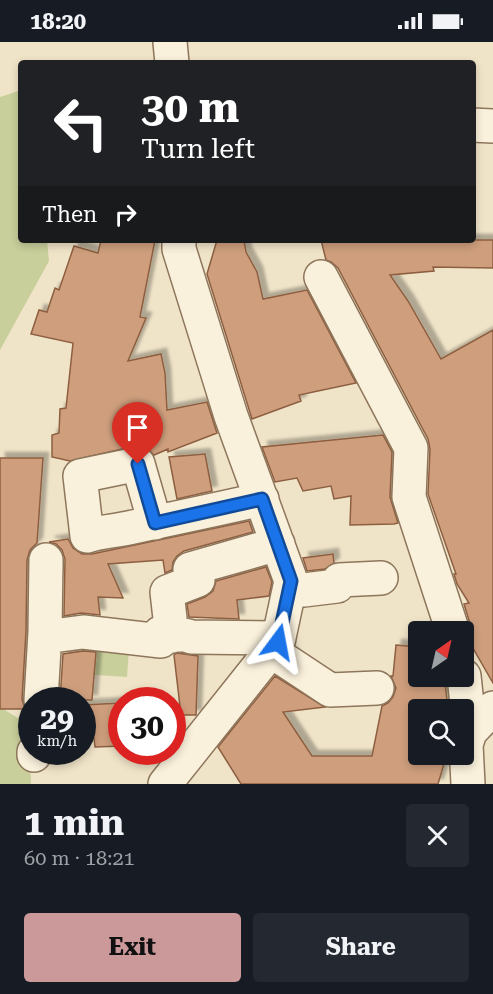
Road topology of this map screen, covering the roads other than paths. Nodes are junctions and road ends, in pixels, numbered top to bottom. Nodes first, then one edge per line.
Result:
1 (170, 42) edge
2 (172, 60) edge
3 (476, 126) edge
4 (493, 126) edge
5 (179, 243) edge
6 (321, 277) dead end
7 (262, 499) junction
8 (155, 523) dead end
9 (278, 544) junction
10 (46, 569) dead end
11 (381, 578) dead end
12 (290, 589) junction
13 (449, 621) edge
14 (172, 636) junction
15 (45, 637) junction
16 (275, 645) junction
17 (42, 687) edge
18 (377, 688) dead end
19 (493, 708) edge
20 (474, 728) edge
21 (467, 765) edge
22 (165, 784) edge
23 (468, 784) edge

1 - 2 street
3 - 4 street
5 - 7 street
6 - 13 street
7 - 8 street
7 - 9 street
9 - 12 street
9 - 14 street
10 - 15 street
11 - 12 street
12 - 16 street
14 - 15 street
14 - 16 street
15 - 17 street
16 - 18 street
16 - 22 street
19 - 20 street
21 - 23 street

